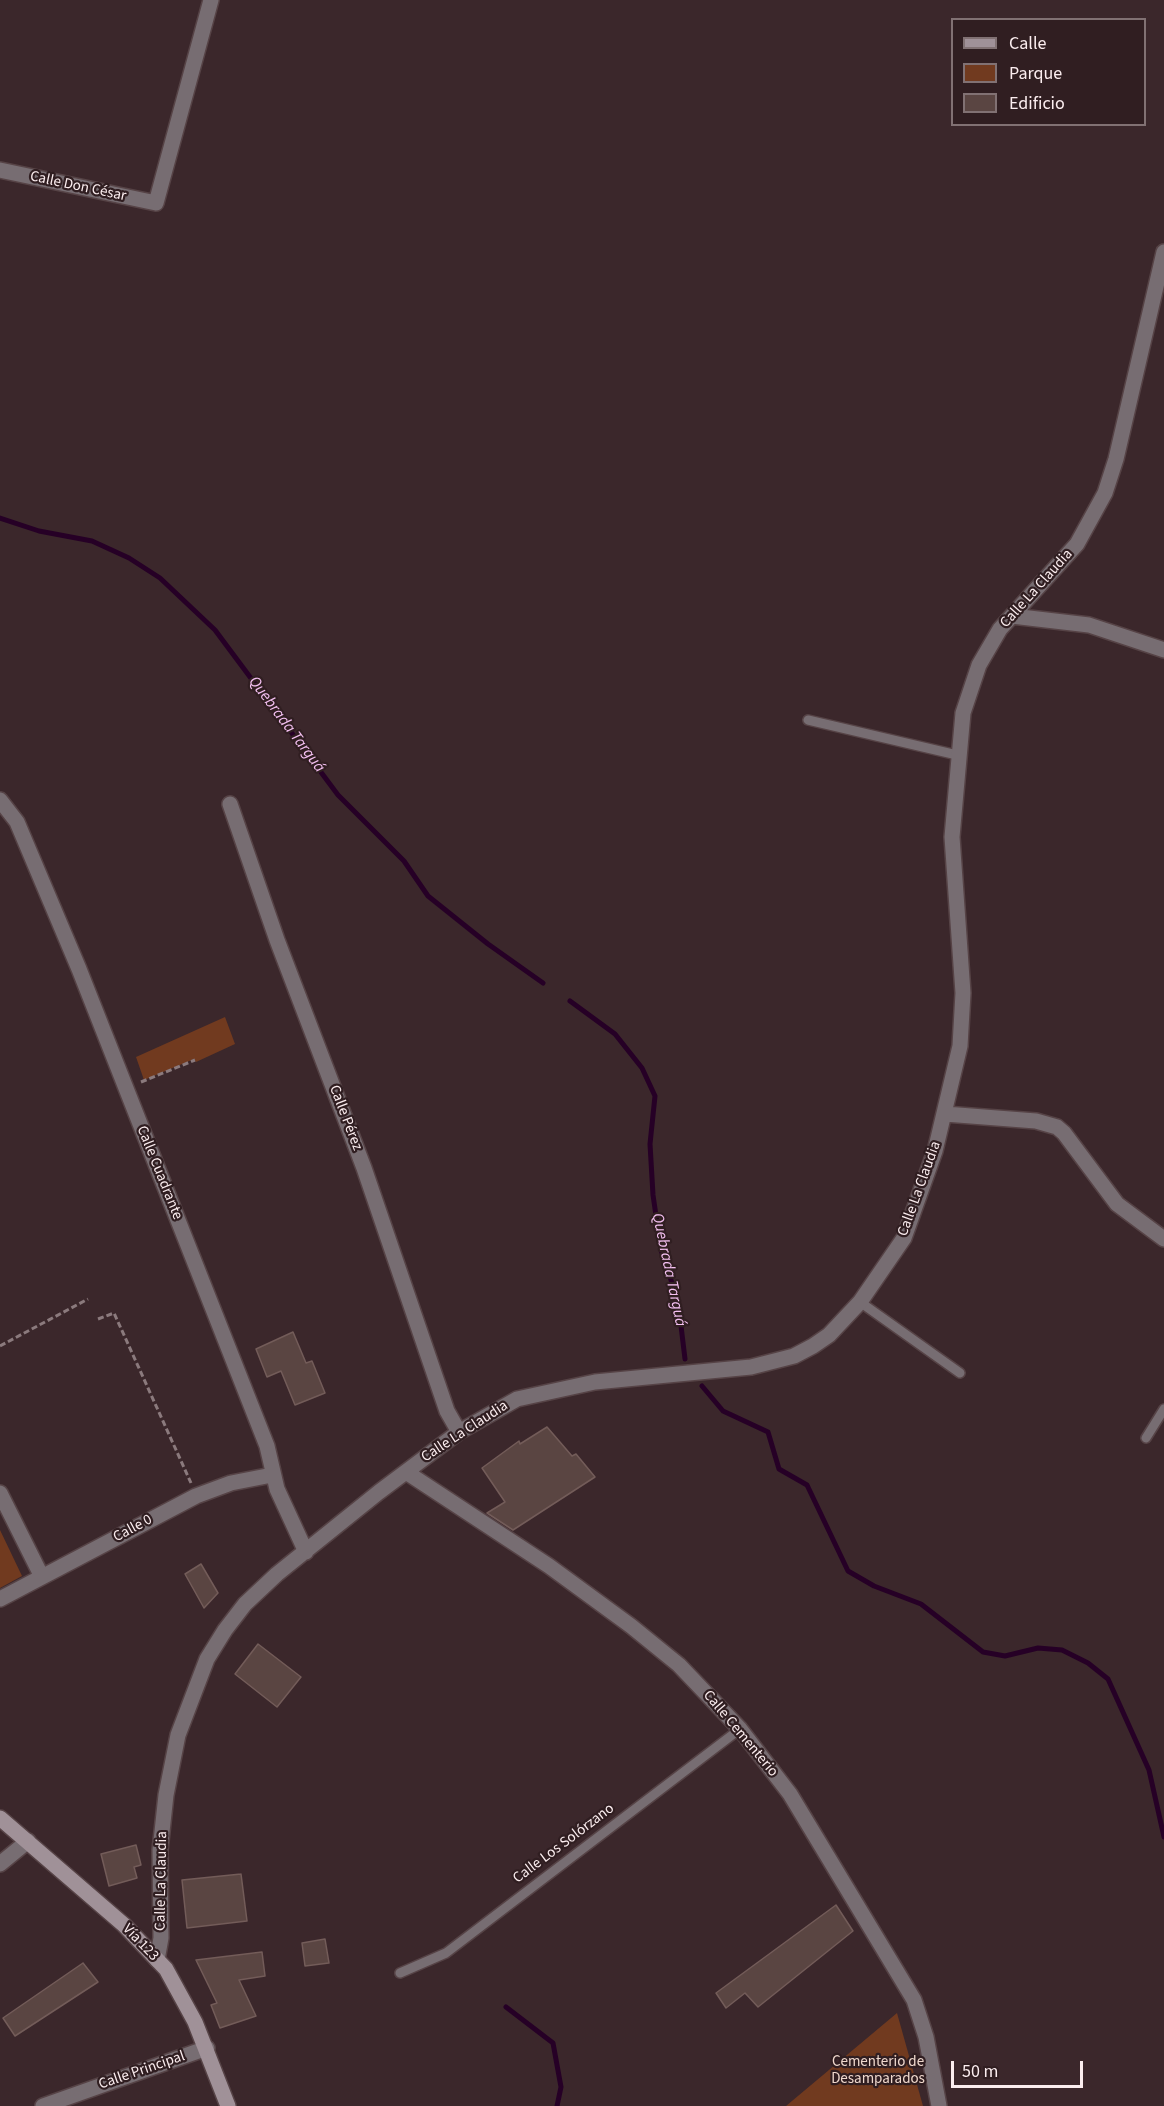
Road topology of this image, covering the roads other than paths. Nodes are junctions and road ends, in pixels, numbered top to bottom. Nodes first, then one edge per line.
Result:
1 (211, 0) edge
2 (0, 170) edge
3 (1164, 252) edge
4 (1012, 616) junction
5 (1164, 650) edge
6 (808, 720) dead end
7 (957, 755) junction
8 (0, 800) edge
9 (230, 804) dead end
10 (945, 1114) junction
11 (1164, 1239) edge
12 (860, 1302) junction
13 (960, 1373) dead end
14 (1164, 1409) edge
15 (459, 1432) junction
16 (1146, 1438) dead end
17 (406, 1472) junction
18 (272, 1475) junction
19 (0, 1493) edge
20 (306, 1552) junction
21 (42, 1577) junction
22 (0, 1599) edge
23 (740, 1729) junction
24 (0, 1818) edge
25 (28, 1841) junction
26 (0, 1864) edge
27 (158, 1960) junction
28 (400, 1973) dead end
29 (207, 2048) junction
30 (43, 2106) edge
31 (228, 2106) edge
32 (939, 2106) edge

1 - 2 street, Calle Don César
3 - 4 street, Calle La Claudia
4 - 5 street
4 - 7 street, Calle La Claudia
6 - 7 lane
7 - 10 street, Calle La Claudia
8 - 18 street, Calle Cuadrante
9 - 15 street, Calle Pérez
10 - 11 street
10 - 12 street, Calle La Claudia
12 - 13 lane
12 - 15 street, Calle La Claudia
14 - 16 lane
15 - 17 street, Calle La Claudia
17 - 20 street, Calle La Claudia
17 - 23 street, Calle Cementerio
18 - 20 street, Calle Cuadrante
18 - 21 street, Calle 0
19 - 21 street
20 - 27 street, Calle La Claudia
21 - 22 street, Calle 0
23 - 28 lane, Calle Los Solórzano
23 - 32 street, Calle Cementerio
24 - 25 main road, Vía 123
25 - 26 street
25 - 27 main road, Vía 123
27 - 29 main road, Vía 123
29 - 30 street, Calle Principal
29 - 31 main road, Vía 123

